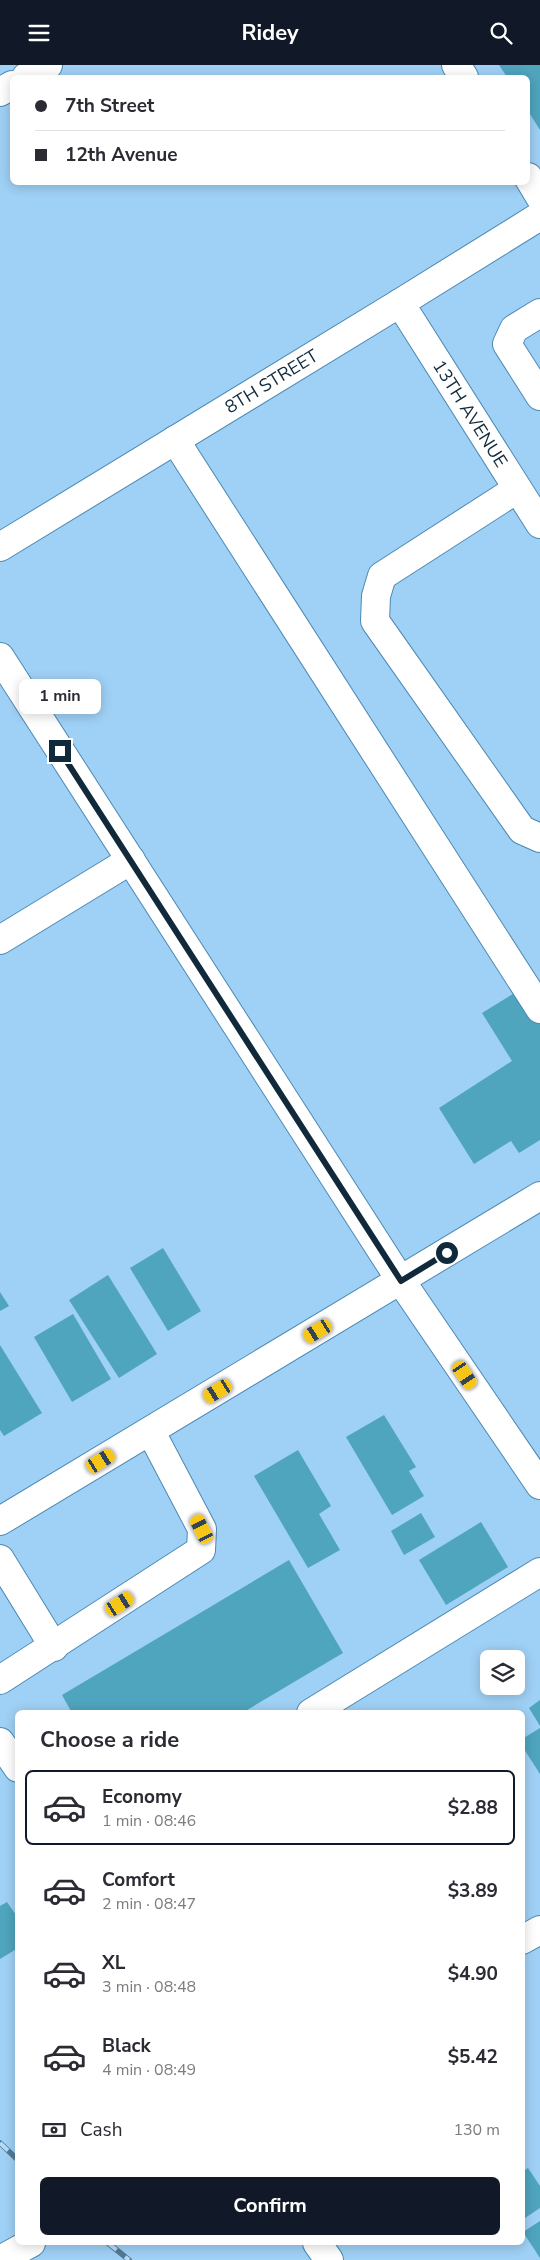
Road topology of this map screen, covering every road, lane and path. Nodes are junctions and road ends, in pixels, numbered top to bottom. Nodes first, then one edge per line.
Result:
1 (48, 65) edge
2 (30, 75) edge
3 (530, 180) edge
4 (540, 197) edge
5 (540, 215) edge
6 (400, 303) junction
7 (540, 313) edge
8 (540, 396) edge
9 (175, 440) junction
10 (517, 489) junction
11 (540, 525) edge
12 (0, 547) edge
13 (0, 657) edge
14 (540, 838) edge
15 (130, 860) junction
16 (0, 940) edge
17 (540, 1009) edge
18 (540, 1197) edge
19 (401, 1281) junction
20 (151, 1432) junction
21 (540, 1485) edge
22 (0, 1521) edge
23 (0, 1559) edge
24 (540, 1572) edge
25 (54, 1647) junction
26 (0, 1680) edge
27 (316, 1710) edge
28 (0, 1742) edge
29 (15, 1764) edge
30 (540, 1930) edge
31 (525, 1938) edge
32 (27, 2245) edge
33 (318, 2245) edge
34 (0, 2260) edge
35 (329, 2260) edge

1 - 2 street
3 - 4 street
5 - 6 street, 8TH STREET
6 - 9 street, 8TH STREET
6 - 10 street, 13TH AVENUE
7 - 8 street
9 - 12 street, 8TH STREET
9 - 17 street
10 - 11 street, 13TH AVENUE
10 - 14 street
13 - 15 street
15 - 16 street
15 - 19 street
18 - 19 street
19 - 20 street
19 - 21 street
20 - 22 street
20 - 25 street
23 - 25 street
24 - 27 street
25 - 26 street
28 - 29 street
30 - 31 street
32 - 34 street
33 - 35 street

